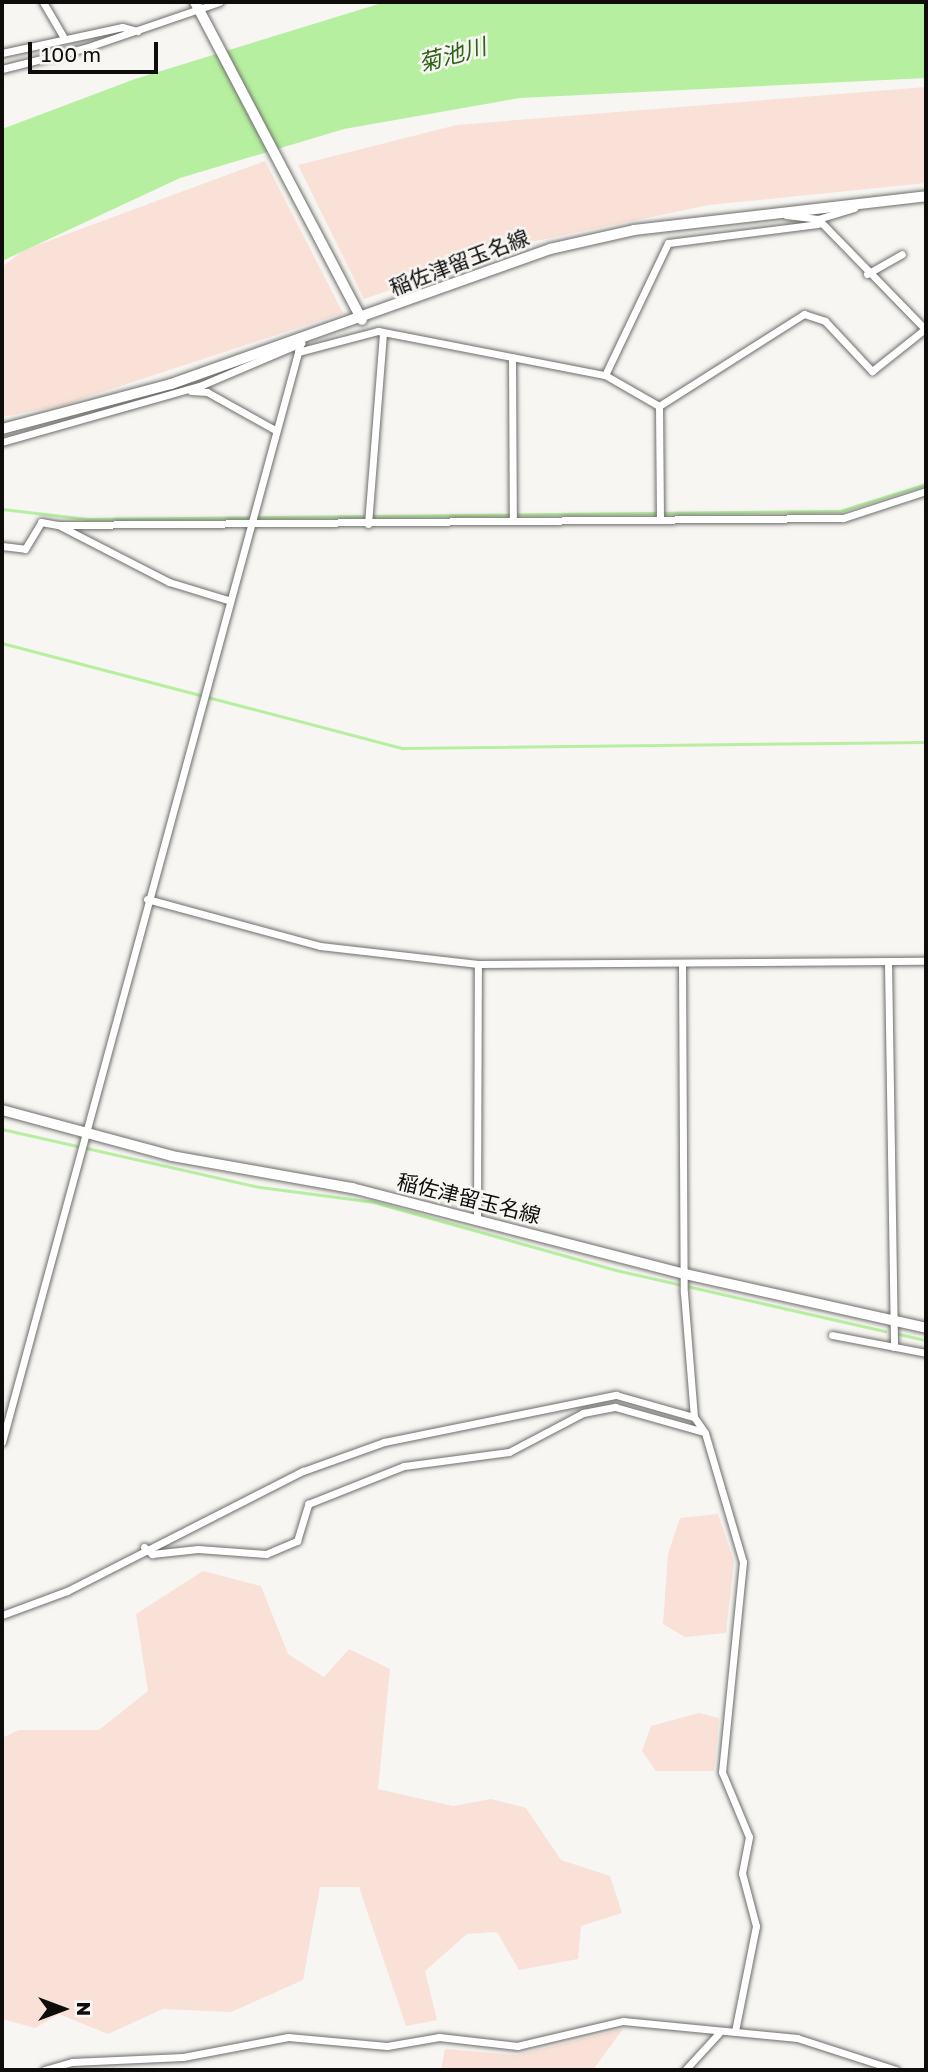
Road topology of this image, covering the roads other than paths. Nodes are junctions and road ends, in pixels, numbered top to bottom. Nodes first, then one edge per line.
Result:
1 (43, 2) edge
2 (219, 2) edge
3 (198, 10) edge
4 (138, 31) junction
5 (64, 38) junction
6 (2, 53) edge
7 (2, 69) edge
8 (926, 195) edge
9 (878, 200) junction
10 (762, 213) junction
11 (818, 222) junction
12 (902, 254) dead end
13 (867, 274) junction
14 (362, 320) junction
15 (926, 329) edge
16 (383, 335) junction
17 (301, 340) junction
18 (298, 352) junction
19 (512, 357) junction
20 (605, 374) junction
21 (185, 391) junction
22 (659, 406) junction
23 (2, 429) edge
24 (275, 430) junction
25 (2, 442) edge
26 (926, 491) edge
27 (660, 519) junction
28 (513, 520) junction
29 (368, 522) junction
30 (249, 524) junction
31 (58, 525) junction
32 (2, 546) edge
33 (228, 600) junction
34 (148, 900) junction
35 (926, 961) edge
36 (888, 962) junction
37 (682, 963) junction
38 (478, 964) junction
39 (2, 1110) edge
40 (82, 1132) junction
41 (477, 1220) junction
42 (684, 1278) junction
43 (891, 1321) junction
44 (926, 1328) edge
45 (832, 1335) dead end
46 (894, 1347) junction
47 (926, 1353) edge
48 (694, 1417) junction
49 (704, 1432) junction
50 (2, 1442) edge
51 (144, 1547) junction
52 (2, 1615) edge
53 (735, 2031) junction
54 (719, 2033) junction
55 (103, 2067) edge
56 (44, 2070) edge
57 (685, 2070) edge
58 (897, 2070) edge

1 - 5 street
2 - 3 street
3 - 4 street
3 - 14 main road
4 - 5 street
4 - 7 street
5 - 6 street
8 - 9 main road, 稲佐津留玉名線
9 - 10 main road, 稲佐津留玉名線
9 - 11 street
10 - 11 street
10 - 14 main road, 稲佐津留玉名線
11 - 13 street
11 - 20 street
12 - 13 street
13 - 15 street
14 - 17 main road, 稲佐津留玉名線
15 - 22 street
16 - 18 street
16 - 19 street
16 - 29 street
17 - 18 street
17 - 21 street
17 - 23 main road, 稲佐津留玉名線
18 - 24 street
19 - 20 street
19 - 28 street
20 - 22 street
21 - 24 street
21 - 25 street
22 - 27 street
24 - 30 street
26 - 27 street
27 - 28 street
28 - 29 street
29 - 30 street
30 - 31 street
30 - 33 street
31 - 32 street
31 - 33 street
33 - 34 street
34 - 38 street
34 - 40 street
35 - 36 street
36 - 37 street
36 - 43 street
37 - 38 street
37 - 42 street
38 - 41 street
39 - 40 main road, 稲佐津留玉名線
40 - 41 main road, 稲佐津留玉名線
40 - 50 street
41 - 42 main road, 稲佐津留玉名線
42 - 43 main road, 稲佐津留玉名線
42 - 48 street
43 - 44 main road, 稲佐津留玉名線
43 - 46 street
45 - 46 street
46 - 47 street
48 - 49 street
48 - 51 street
49 - 51 street
49 - 53 street
51 - 52 street
53 - 54 street
53 - 58 street
54 - 55 street
54 - 57 street
55 - 56 street

